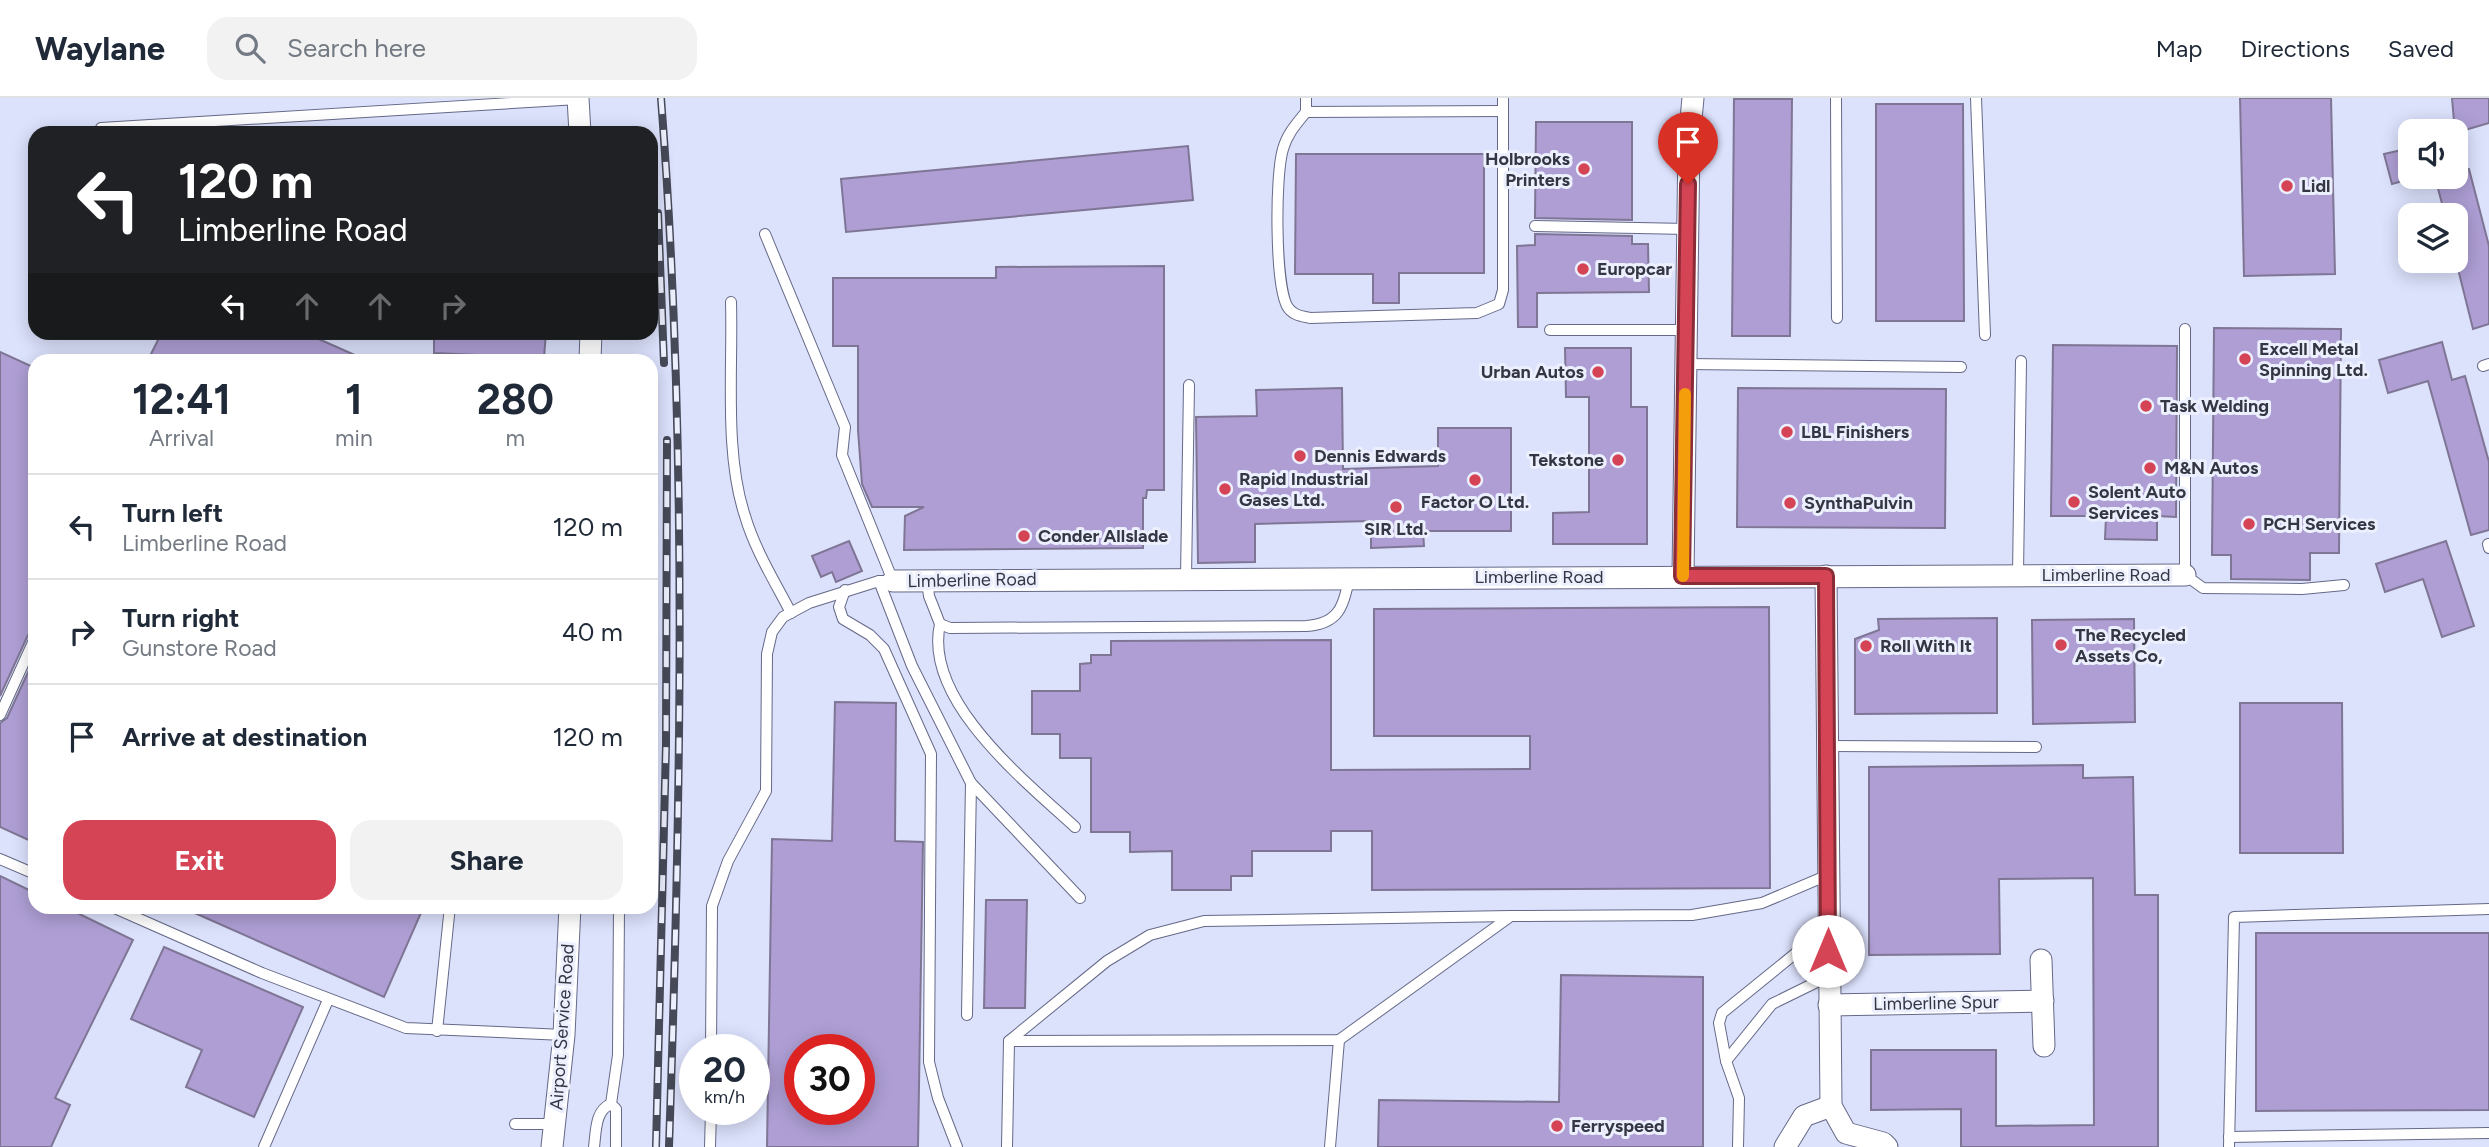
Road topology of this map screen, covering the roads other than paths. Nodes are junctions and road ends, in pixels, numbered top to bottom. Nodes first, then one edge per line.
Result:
1 (1306, 98) edge
2 (1503, 98) edge
3 (1693, 98) edge
4 (1836, 98) edge
5 (1976, 98) edge
6 (578, 99) edge
7 (1503, 111) junction
8 (1306, 112) junction
9 (134, 126) edge
10 (580, 126) edge
11 (1535, 226) dead end
12 (1688, 229) junction
13 (765, 234) dead end
14 (732, 302) dead end
15 (1838, 318) dead end
16 (2185, 329) dead end
17 (1550, 330) dead end
18 (1686, 330) junction
19 (1985, 335) dead end
20 (2021, 361) dead end
21 (1686, 364) junction
22 (1961, 367) dead end
23 (1189, 385) dead end
24 (2018, 575) junction
25 (2185, 575) junction
26 (1682, 576) junction
27 (1826, 576) junction
28 (1186, 578) junction
29 (1349, 578) junction
30 (927, 580) junction
31 (886, 581) junction
32 (2344, 585) dead end
33 (845, 590) junction
34 (791, 613) junction
35 (940, 624) junction
36 (28, 653) edge
37 (0, 715) edge
38 (1827, 746) junction
39 (2036, 747) dead end
40 (971, 783) junction
41 (1075, 827) dead end
42 (0, 859) edge
43 (28, 871) edge
44 (1828, 875) junction
45 (1080, 898) dead end
46 (2489, 909) edge
47 (129, 914) edge
48 (449, 914) edge
49 (570, 914) edge
50 (619, 914) edge
51 (1511, 916) junction
52 (1828, 927) junction
53 (2041, 960) dead end
54 (1829, 975) junction
55 (328, 1000) junction
56 (2043, 1001) junction
57 (1829, 1005) junction
58 (967, 1015) dead end
59 (437, 1031) junction
60 (711, 1034) edge
61 (564, 1035) junction
62 (1339, 1040) junction
63 (1009, 1041) junction
64 (2044, 1046) dead end
65 (1726, 1061) junction
66 (611, 1104) junction
67 (1831, 1105) junction
68 (516, 1124) dead end
69 (554, 1124) junction
70 (711, 1125) edge
71 (2489, 1133) edge
72 (2229, 1142) edge
73 (264, 1147) edge
74 (552, 1147) edge
75 (594, 1147) edge
76 (616, 1147) edge
77 (710, 1147) edge
78 (957, 1147) edge
79 (1007, 1147) edge
80 (1330, 1147) edge
81 (1738, 1147) edge
82 (1785, 1147) edge
83 (1887, 1147) edge

1 - 8 lane
2 - 7 lane
3 - 12 street
4 - 15 lane
5 - 19 lane
6 - 9 lane
6 - 10 street
7 - 8 lane
7 - 8 lane
11 - 12 lane
12 - 18 street
13 - 31 lane
14 - 34 lane
16 - 25 lane
17 - 18 lane
18 - 21 street
20 - 24 lane
21 - 22 lane
21 - 26 street
23 - 28 lane
24 - 25 street, Limberline Road
24 - 27 street, Limberline Road
25 - 32 lane
26 - 27 street, Limberline Road
26 - 29 street, Limberline Road
27 - 38 street
28 - 29 street, Limberline Road
28 - 30 street, Limberline Road
29 - 35 lane
30 - 31 street, Limberline Road
30 - 35 lane
31 - 33 lane
31 - 40 lane
33 - 34 lane
33 - 78 lane
34 - 60 lane
35 - 41 lane
36 - 37 lane
38 - 39 lane
38 - 44 street
40 - 45 lane
40 - 58 lane
42 - 43 lane
44 - 51 lane
44 - 52 street
46 - 72 lane
47 - 55 lane
48 - 59 lane
49 - 61 street, Airport Service Road
50 - 66 lane
51 - 62 lane
51 - 63 lane
52 - 54 street
52 - 65 lane
53 - 56 street
54 - 57 street
54 - 65 lane
55 - 59 lane
55 - 73 lane
56 - 57 street, Limberline Spur
56 - 64 street
57 - 67 street
59 - 61 lane
61 - 69 street, Airport Service Road
62 - 63 lane
62 - 80 lane
63 - 79 lane
65 - 81 lane
66 - 75 lane
66 - 76 lane
67 - 82 street
67 - 83 street
68 - 69 lane
69 - 74 street, Airport Service Road
70 - 77 lane
71 - 72 lane

